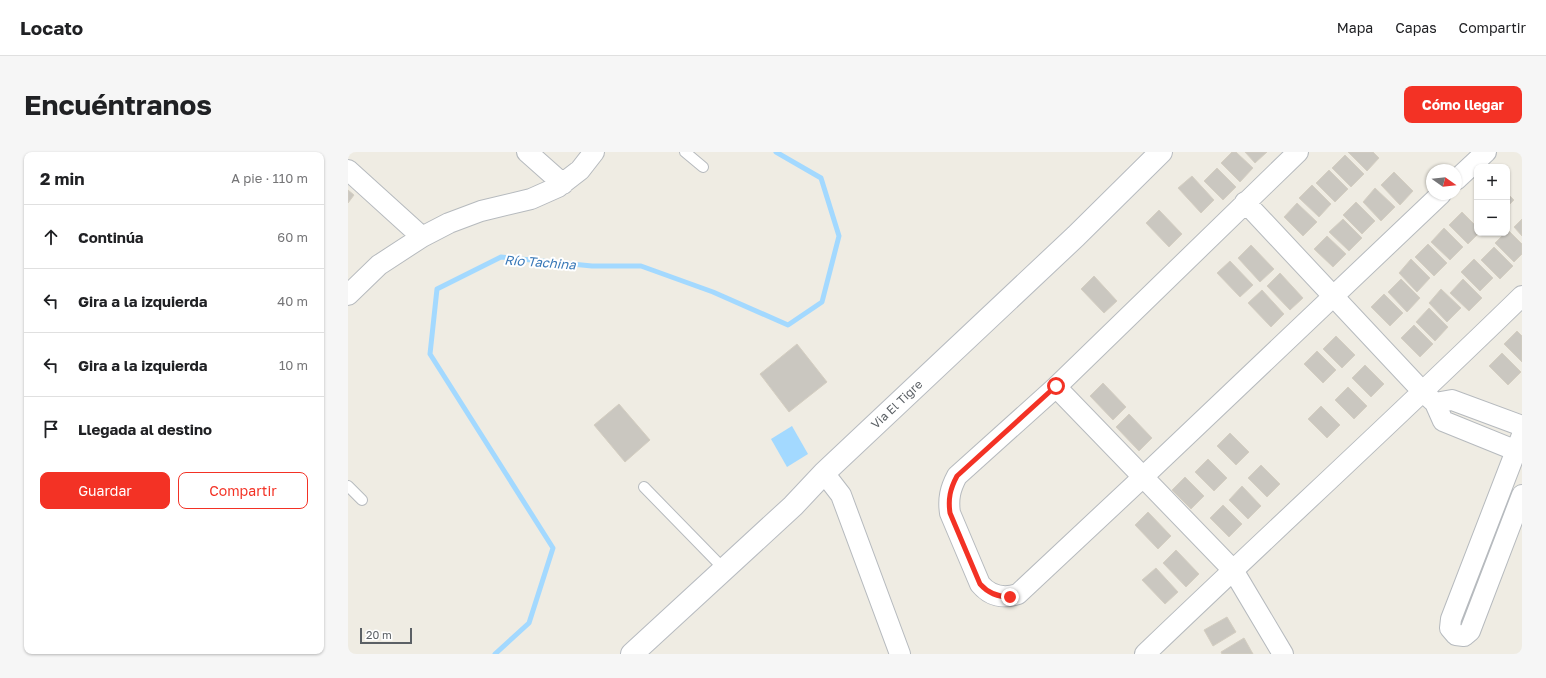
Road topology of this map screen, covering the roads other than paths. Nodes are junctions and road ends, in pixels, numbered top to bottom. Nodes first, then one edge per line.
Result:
1 (527, 152) edge
2 (594, 152) edge
3 (686, 152) edge
4 (1161, 152) edge
5 (1298, 152) edge
6 (1486, 152) edge
7 (703, 167) dead end
8 (348, 170) edge
9 (1462, 174) edge
10 (564, 184) junction
11 (1435, 200) edge
12 (1245, 202) junction
13 (422, 237) junction
14 (348, 295) edge
15 (1522, 296) edge
16 (1333, 297) junction
17 (1056, 386) junction
18 (1429, 398) junction
19 (1522, 426) edge
20 (1520, 446) edge
21 (824, 473) junction
22 (1143, 477) junction
23 (348, 486) edge
24 (644, 487) dead end
25 (1522, 495) edge
26 (362, 500) dead end
27 (724, 569) junction
28 (1233, 570) junction
29 (632, 654) edge
30 (900, 654) edge
31 (1145, 654) edge
32 (1283, 654) edge

1 - 10 street
2 - 10 street
3 - 7 lane
4 - 21 street, Via El Tigre
5 - 12 street
6 - 9 street
8 - 13 street
10 - 13 street
11 - 16 street
12 - 16 street
12 - 17 street
13 - 14 street
15 - 18 street
16 - 18 street
16 - 22 street
17 - 22 street
17 - 22 street
18 - 19 street
18 - 20 street
18 - 28 street
20 - 25 street
21 - 27 street, Via El Tigre
21 - 30 street
22 - 28 street
23 - 26 lane
24 - 27 lane
27 - 29 street, Via El Tigre
28 - 31 street
28 - 32 street

